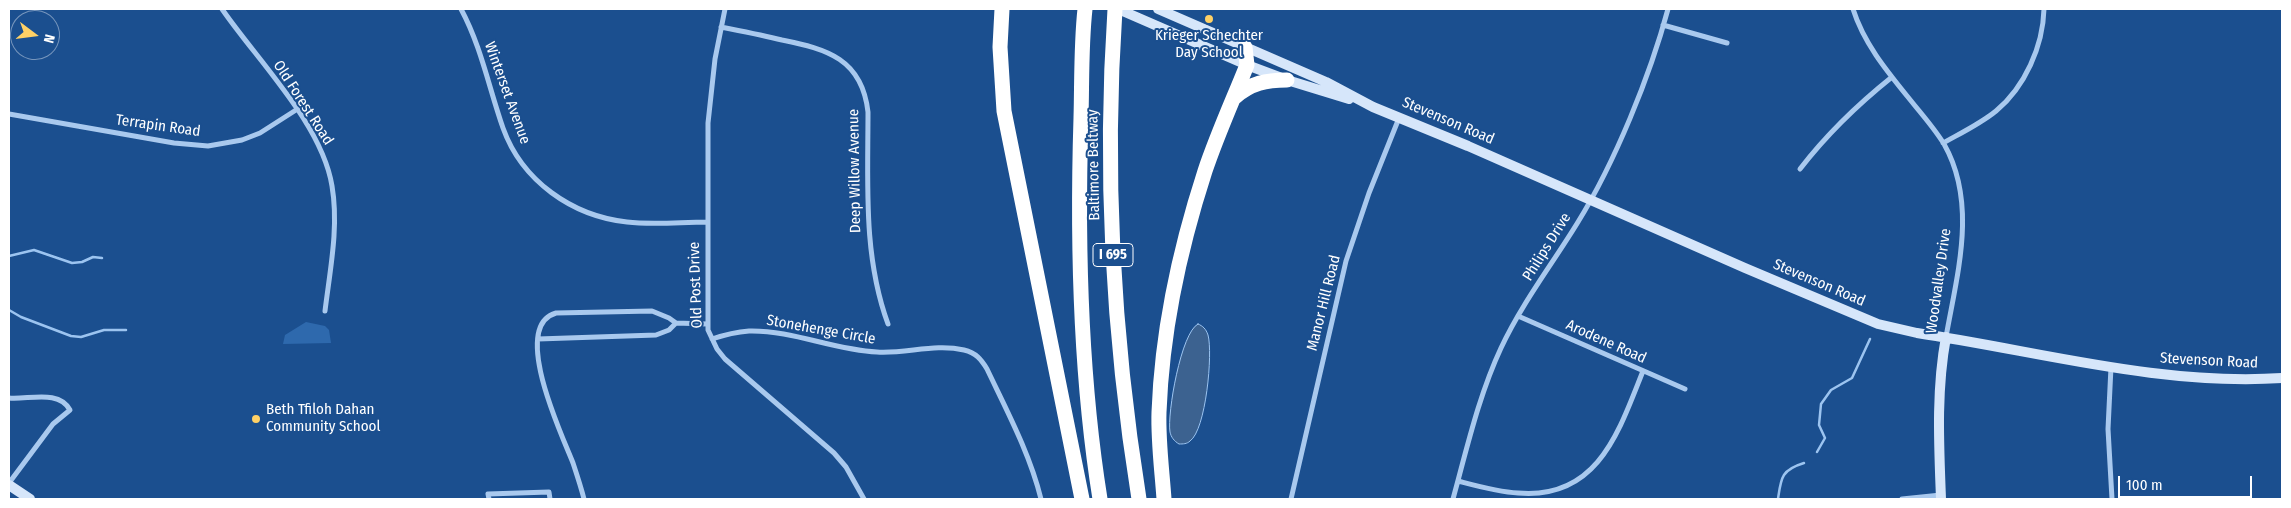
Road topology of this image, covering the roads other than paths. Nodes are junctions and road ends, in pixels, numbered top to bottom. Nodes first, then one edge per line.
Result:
1 (222, 9) edge
2 (469, 9) edge
3 (726, 9) edge
4 (1002, 9) edge
5 (1085, 9) edge
6 (1116, 9) edge
7 (1158, 9) edge
8 (1668, 9) edge
9 (1853, 9) edge
10 (2044, 9) edge
11 (462, 10) edge
12 (1663, 25) junction
13 (721, 27) junction
14 (1727, 43) dead end
15 (1245, 46) junction
16 (1247, 65) junction
17 (1892, 78) junction
18 (1287, 80) junction
19 (1234, 98) junction
20 (1373, 106) junction
21 (296, 110) junction
22 (9, 114) edge
23 (1400, 117) junction
24 (1943, 143) junction
25 (1800, 170) dead end
26 (1590, 200) junction
27 (707, 222) junction
28 (325, 311) dead end
29 (1518, 316) junction
30 (676, 323) junction
31 (707, 324) junction
32 (888, 324) dead end
33 (1946, 337) junction
34 (538, 339) junction
35 (712, 339) junction
36 (2111, 366) junction
37 (1643, 371) junction
38 (2282, 378) edge
39 (1685, 389) dead end
40 (9, 398) edge
41 (1458, 481) junction
42 (9, 484) edge
43 (1941, 497) edge
44 (30, 499) edge
45 (488, 499) edge
46 (550, 499) edge
47 (584, 499) edge
48 (864, 499) edge
49 (1041, 499) edge
50 (1082, 499) edge
51 (1100, 499) edge
52 (1140, 499) edge
53 (1164, 499) edge
54 (1290, 499) edge
55 (1453, 499) edge
56 (1902, 499) edge
57 (2112, 499) edge

1 - 21 street, Old Forest Road
2 - 11 street
3 - 13 street, Old Post Drive
4 - 50 highway
5 - 51 highway, Baltimore Beltway / I 695
6 - 16 street, Stevenson Road
6 - 52 highway, Baltimore Beltway / I 695
7 - 15 street, Stevenson Road
8 - 12 street, Philips Drive
9 - 17 street, Woodvalley Drive
10 - 24 street
11 - 27 street, Winterset Avenue
12 - 14 street
12 - 26 street, Philips Drive
13 - 27 street, Old Post Drive
13 - 32 street, Deep Willow Avenue
15 - 16 highway
15 - 20 street, Stevenson Road
16 - 18 street, Stevenson Road
16 - 19 highway
17 - 24 street, Woodvalley Drive
17 - 25 street
18 - 19 highway
18 - 20 street, Stevenson Road
19 - 53 highway
20 - 23 street, Stevenson Road
21 - 22 street, Terrapin Road
21 - 28 street, Old Forest Road
23 - 26 street, Stevenson Road
23 - 54 street, Manor Hill Road
24 - 33 street, Woodvalley Drive
26 - 29 street, Philips Drive
26 - 33 street, Stevenson Road
27 - 31 street, Old Post Drive
29 - 37 street, Arodene Road
29 - 41 street, Philips Drive
30 - 31 street
30 - 34 street
30 - 34 street
31 - 35 street, Old Post Drive
33 - 36 street, Stevenson Road
33 - 43 street, Woodvalley Drive
34 - 47 street
35 - 48 street, Old Post Drive
35 - 49 street, Stonehenge Circle
36 - 38 street, Stevenson Road
36 - 57 street
37 - 39 street, Arodene Road
37 - 41 street
40 - 42 street
41 - 55 street, Philips Drive
42 - 44 street
43 - 56 street
45 - 46 street

